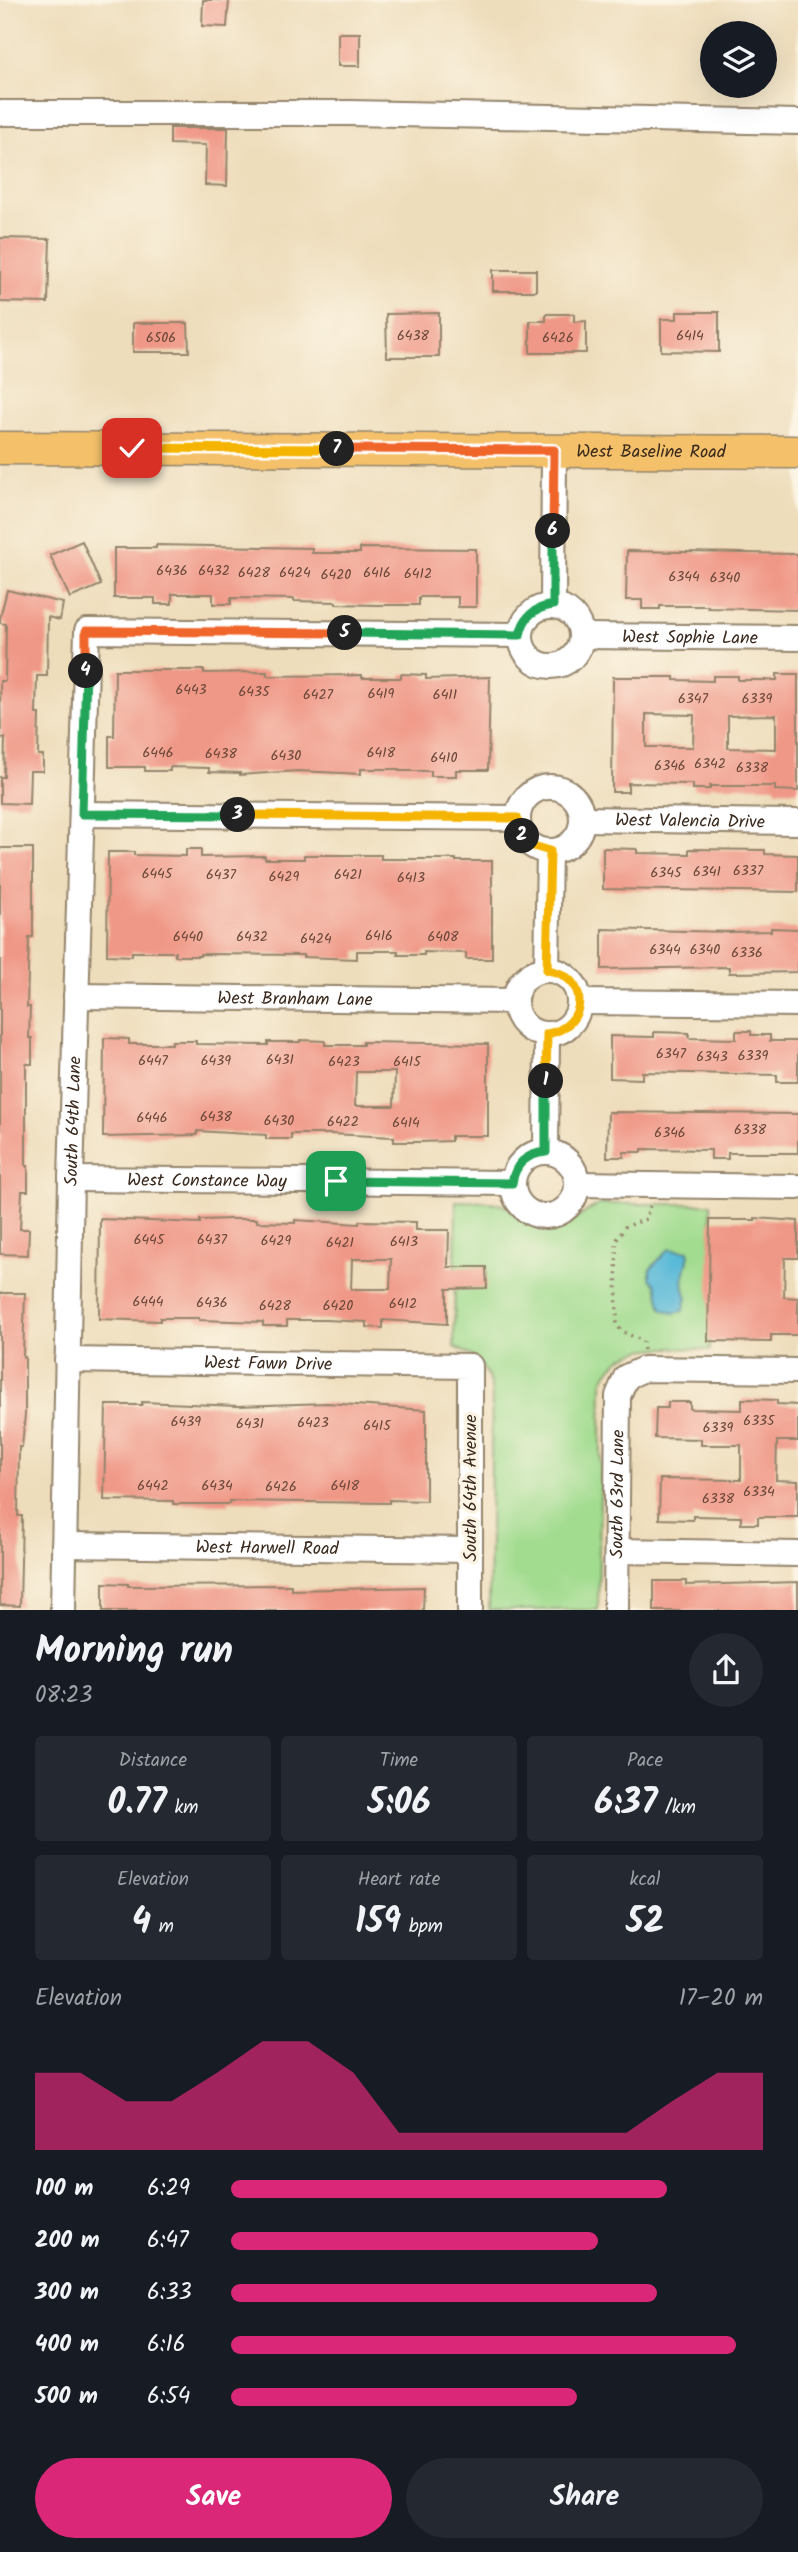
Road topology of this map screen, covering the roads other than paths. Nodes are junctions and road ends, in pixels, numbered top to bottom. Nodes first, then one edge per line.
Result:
1 (0, 113) edge
2 (798, 122) edge
3 (0, 448) edge
4 (554, 450) junction
5 (798, 452) edge
6 (553, 605) junction
7 (520, 635) junction
8 (582, 636) junction
9 (798, 638) edge
10 (82, 814) junction
11 (517, 818) junction
12 (582, 819) junction
13 (798, 822) edge
14 (550, 851) junction
15 (547, 970) junction
16 (76, 996) junction
17 (514, 1001) junction
18 (579, 1002) junction
19 (798, 1003) edge
20 (547, 1034) junction
21 (546, 1152) junction
22 (71, 1179) junction
23 (512, 1183) junction
24 (577, 1184) junction
25 (798, 1187) edge
26 (67, 1360) junction
27 (470, 1366) joint
28 (798, 1371) edge
29 (64, 1545) junction
30 (470, 1550) junction
31 (617, 1551) junction
32 (798, 1554) edge
33 (63, 1610) edge
34 (470, 1610) edge
35 (616, 1610) edge

1 - 2 street
3 - 4 main road, West Baseline Road
4 - 5 main road, West Baseline Road
4 - 6 street
6 - 7 street
6 - 8 street
7 - 8 street
7 - 10 street, South 64th Lane
8 - 9 street, West Sophie Lane
10 - 11 street
10 - 16 street, South 64th Lane
11 - 12 street
11 - 14 street
12 - 13 street, West Valencia Drive
12 - 14 street
14 - 15 street
15 - 17 street
15 - 18 street
16 - 17 street, West Branham Lane
16 - 22 street, South 64th Lane
17 - 20 street
18 - 19 street
18 - 20 street
20 - 21 street
21 - 23 street
21 - 24 street
22 - 23 street, West Constance Way
22 - 26 street, South 64th Lane
23 - 24 street
24 - 25 street
26 - 27 street, West Fawn Drive
26 - 29 street, South 64th Lane
27 - 30 street, South 64th Avenue
28 - 31 street, South 63rd Lane
29 - 30 street, West Harwell Road
29 - 33 street, South 64th Lane
30 - 34 street, South 64th Avenue
31 - 32 street
31 - 35 street, South 63rd Lane

